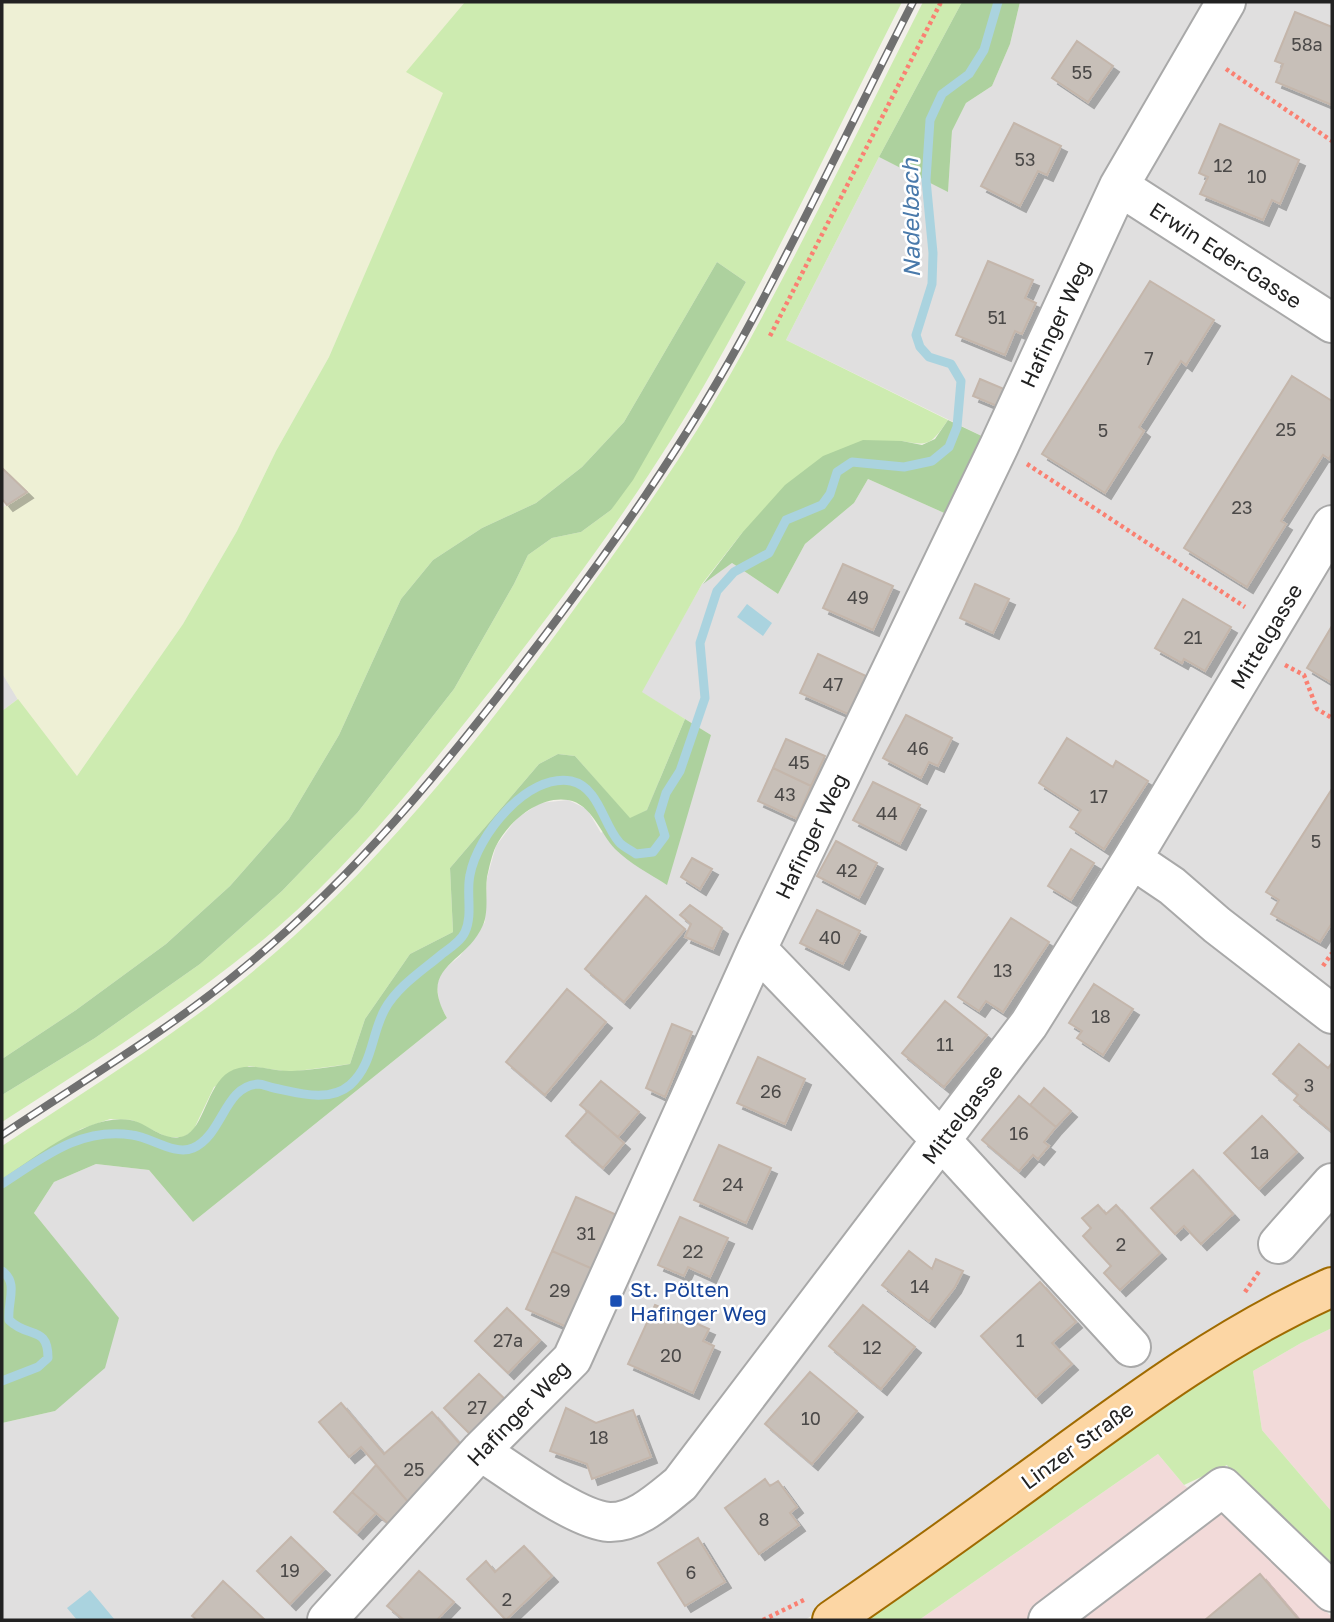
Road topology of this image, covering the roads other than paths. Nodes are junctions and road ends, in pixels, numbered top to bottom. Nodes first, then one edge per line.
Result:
1 (1226, 2) edge
2 (1119, 186) junction
3 (1332, 323) edge
4 (1332, 525) edge
5 (1132, 859) junction
6 (757, 949) junction
7 (1332, 1014) edge
8 (942, 1141) junction
9 (1332, 1183) edge
10 (1278, 1244) dead end
11 (1332, 1287) edge
12 (1131, 1347) dead end
13 (480, 1451) junction
14 (1332, 1592) edge
15 (327, 1620) edge
16 (832, 1620) edge
17 (1048, 1620) edge

1 - 2 street, Hafinger Weg
2 - 3 street, Erwin Eder-Gasse
2 - 6 street, Hafinger Weg
4 - 5 street, Mittelgasse
5 - 7 street
5 - 8 street, Mittelgasse
6 - 8 street
6 - 13 street, Hafinger Weg
8 - 12 street
8 - 13 street, Mittelgasse
9 - 10 street
11 - 16 main road, Linzer Straße
13 - 15 street, Hafinger Weg
14 - 17 street

